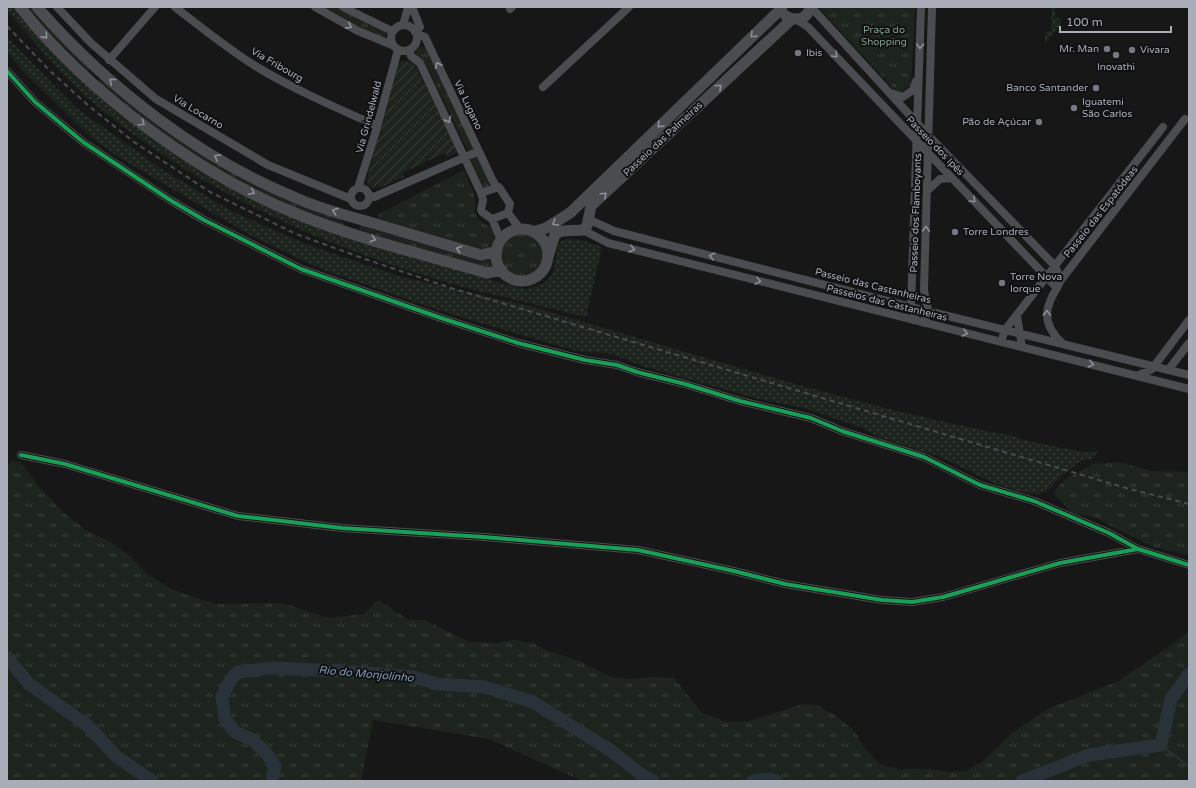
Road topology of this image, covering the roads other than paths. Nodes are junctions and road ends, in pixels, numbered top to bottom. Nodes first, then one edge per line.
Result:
1 (20, 7) edge
2 (37, 7) edge
3 (57, 7) edge
4 (155, 7) edge
5 (175, 7) edge
6 (315, 7) edge
7 (343, 7) edge
8 (408, 7) edge
9 (412, 7) edge
10 (629, 7) edge
11 (781, 7) edge
12 (811, 7) edge
13 (921, 7) edge
14 (932, 7) edge
15 (795, 19) junction
16 (403, 25) junction
17 (392, 32) junction
18 (416, 33) junction
19 (395, 48) junction
20 (409, 50) junction
21 (109, 60) junction
22 (97, 69) junction
23 (7, 71) edge
24 (919, 75) junction
25 (87, 79) junction
26 (543, 87) dead end
27 (889, 92) junction
28 (903, 106) junction
29 (918, 106) junction
30 (928, 107) junction
31 (893, 116) junction
32 (1185, 119) dead end
33 (917, 122) junction
34 (378, 126) junction
35 (1163, 127) dead end
36 (927, 134) junction
37 (916, 141) junction
38 (478, 151) junction
39 (929, 154) junction
40 (948, 155) junction
41 (466, 157) junction
42 (940, 166) junction
43 (928, 174) junction
44 (915, 178) junction
45 (952, 178) junction
46 (971, 178) junction
47 (959, 185) junction
48 (499, 187) junction
49 (358, 188) junction
50 (928, 190) junction
51 (482, 194) junction
52 (370, 196) junction
53 (351, 199) junction
54 (508, 213) junction
55 (570, 213) junction
56 (588, 216) junction
57 (356, 218) junction
58 (492, 219) junction
59 (520, 229) junction
60 (582, 230) junction
61 (614, 231) junction
62 (350, 232) junction
63 (533, 232) junction
64 (1027, 237) junction
65 (501, 240) junction
66 (608, 244) junction
67 (1017, 246) junction
68 (497, 251) junction
69 (548, 256) junction
70 (1055, 266) junction
71 (502, 270) junction
72 (1047, 277) junction
73 (1059, 284) junction
74 (911, 288) junction
75 (924, 290) junction
76 (908, 306) junction
77 (928, 310) junction
78 (1017, 316) junction
79 (900, 317) junction
80 (913, 320) junction
81 (1189, 320) edge
82 (924, 323) junction
83 (1005, 330) junction
84 (1020, 333) junction
85 (1040, 338) junction
86 (1001, 342) junction
87 (1062, 343) junction
88 (1189, 343) edge
89 (1022, 347) junction
90 (1037, 351) junction
91 (1155, 365) junction
92 (1169, 369) junction
93 (1189, 375) edge
94 (1139, 376) junction
95 (1189, 389) edge
96 (21, 455) dead end
97 (1138, 549) junction
98 (1189, 565) edge

1 -> 25 street
2 - 22 street
3 - 21 street, Via Locarno
4 - 21 street
5 - 34 street, Via Fribourg
6 -> 19 street
7 - 17 street
8 - 16 street
9 - 18 street
10 - 26 street
11 - 15 street
11 -> 55 street, Passeio das Palmeiras
12 - 15 street, Passeio das Palmeiras
12 - 27 street, Passeio dos Ipês
13 -> 24 street, Passeio dos Flamboyants
14 - 30 street, Passeio dos Flamboyants
15 -> 31 street, Passeio dos Ipês
56 -> 15 street, Passeio das Palmeiras
16 - 17 street
16 - 18 street
17 - 19 street
18 - 20 street
38 -> 18 street, Via Lugano
19 - 20 street
19 - 34 street, Via Grindelwald
20 -> 41 street
21 - 53 street, Via Locarno
22 - 25 street
57 -> 22 street
23 - 97 street
24 - 27 street
24 - 29 street, Passeio dos Flamboyants
25 -> 62 street
27 - 28 street, Passeio dos Ipês
28 - 31 street
28 - 33 street, Passeio dos Ipês
29 - 30 street
29 - 33 street, Passeio dos Flamboyants
30 - 36 street, Passeio dos Flamboyants
31 - 37 street, Passeio dos Ipês
32 - 73 street, Passeio das Espatódeas
33 - 36 street, Passeio dos Ipês
33 - 37 street, Passeio dos Flamboyants
34 - 49 street, Via Grindelwald
35 - 70 street, Passeio das Espatódeas
36 - 39 street, Passeio dos Flamboyants
36 - 40 street, Passeio dos Ipês
37 - 39 street, Passeio dos Ipês
37 - 44 street, Passeio dos Flamboyants
38 - 41 street
38 - 48 street, Via Lugano
39 - 42 street, Passeio dos Ipês
39 - 43 street, Passeio dos Flamboyants
40 - 42 street
40 - 46 street, Passeio dos Ipês
41 - 51 street
41 - 52 street
42 - 45 street, Passeio dos Ipês
43 - 44 street
43 - 50 street, Passeio dos Flamboyants
44 - 74 street, Passeio dos Flamboyants
45 - 47 street, Passeio dos Ipês
45 - 50 street
46 - 47 street
46 - 64 street, Passeio dos Ipês
47 -> 67 street, Passeio dos Ipês
48 - 51 street
48 - 54 street, Via Lugano
49 - 52 street
49 - 53 street
75 -> 50 street, Passeio dos Flamboyants
51 - 58 street
52 - 53 street
54 - 58 street
54 - 59 street, Via Lugano
55 - 56 street
55 -> 63 street, Passeio das Palmeiras
56 - 60 street, Passeio das Palmeiras
56 - 61 street, Passeio das Castanheiras
57 - 62 street
68 -> 57 street
58 - 65 street
59 - 63 street
59 - 65 street
60 - 66 street, Passeios das Castanheiras
60 - 69 street
61 - 66 street
76 -> 61 street, Passeio das Castanheiras
62 -> 71 street
63 - 69 street
64 - 67 street
64 - 70 street, Passeio dos Ipês
65 - 68 street
66 -> 79 street, Passeios das Castanheiras
67 - 72 street, Passeio dos Ipês
68 - 71 street
69 - 71 street
70 - 72 street, Passeio das Espatódeas
70 - 73 street
72 - 73 street, Passeio dos Ipês
72 - 78 street, Passeio das Espatódeas
87 -> 73 street, Passeio das Espatódeas
74 - 75 street
74 - 76 street, Passeio dos Flamboyants
75 - 77 street, Passeio dos Flamboyants
76 - 77 street, Passeio das Castanheiras
76 - 79 street
76 - 80 street, Passeio dos Flamboyants
77 - 82 street, Passeio dos Flamboyants
77 - 83 street, Passeio das Castanheiras
78 - 83 street, Passeio das Espatódeas
78 - 84 street
79 - 80 street, Passeios das Castanheiras
80 - 82 street, Passeios das Castanheiras
81 - 91 street
82 -> 86 street, Passeios das Castanheiras
83 - 84 street, Passeio das Castanheiras
83 - 86 street
84 - 85 street, Passeio das Castanheiras
84 - 89 street
85 - 87 street, Passeio das Castanheiras
85 - 90 street
86 - 89 street, Passeios das Castanheiras
87 - 91 street, Passeio das Castanheiras
88 - 92 street
89 - 90 street, Passeios das Castanheiras
90 -> 94 street, Passeios das Castanheiras
91 - 92 street, Passeio das Castanheiras
91 - 94 street
92 - 93 street, Passeio das Castanheiras
94 - 95 street, Passeios das Castanheiras
96 - 97 street
97 - 98 street

